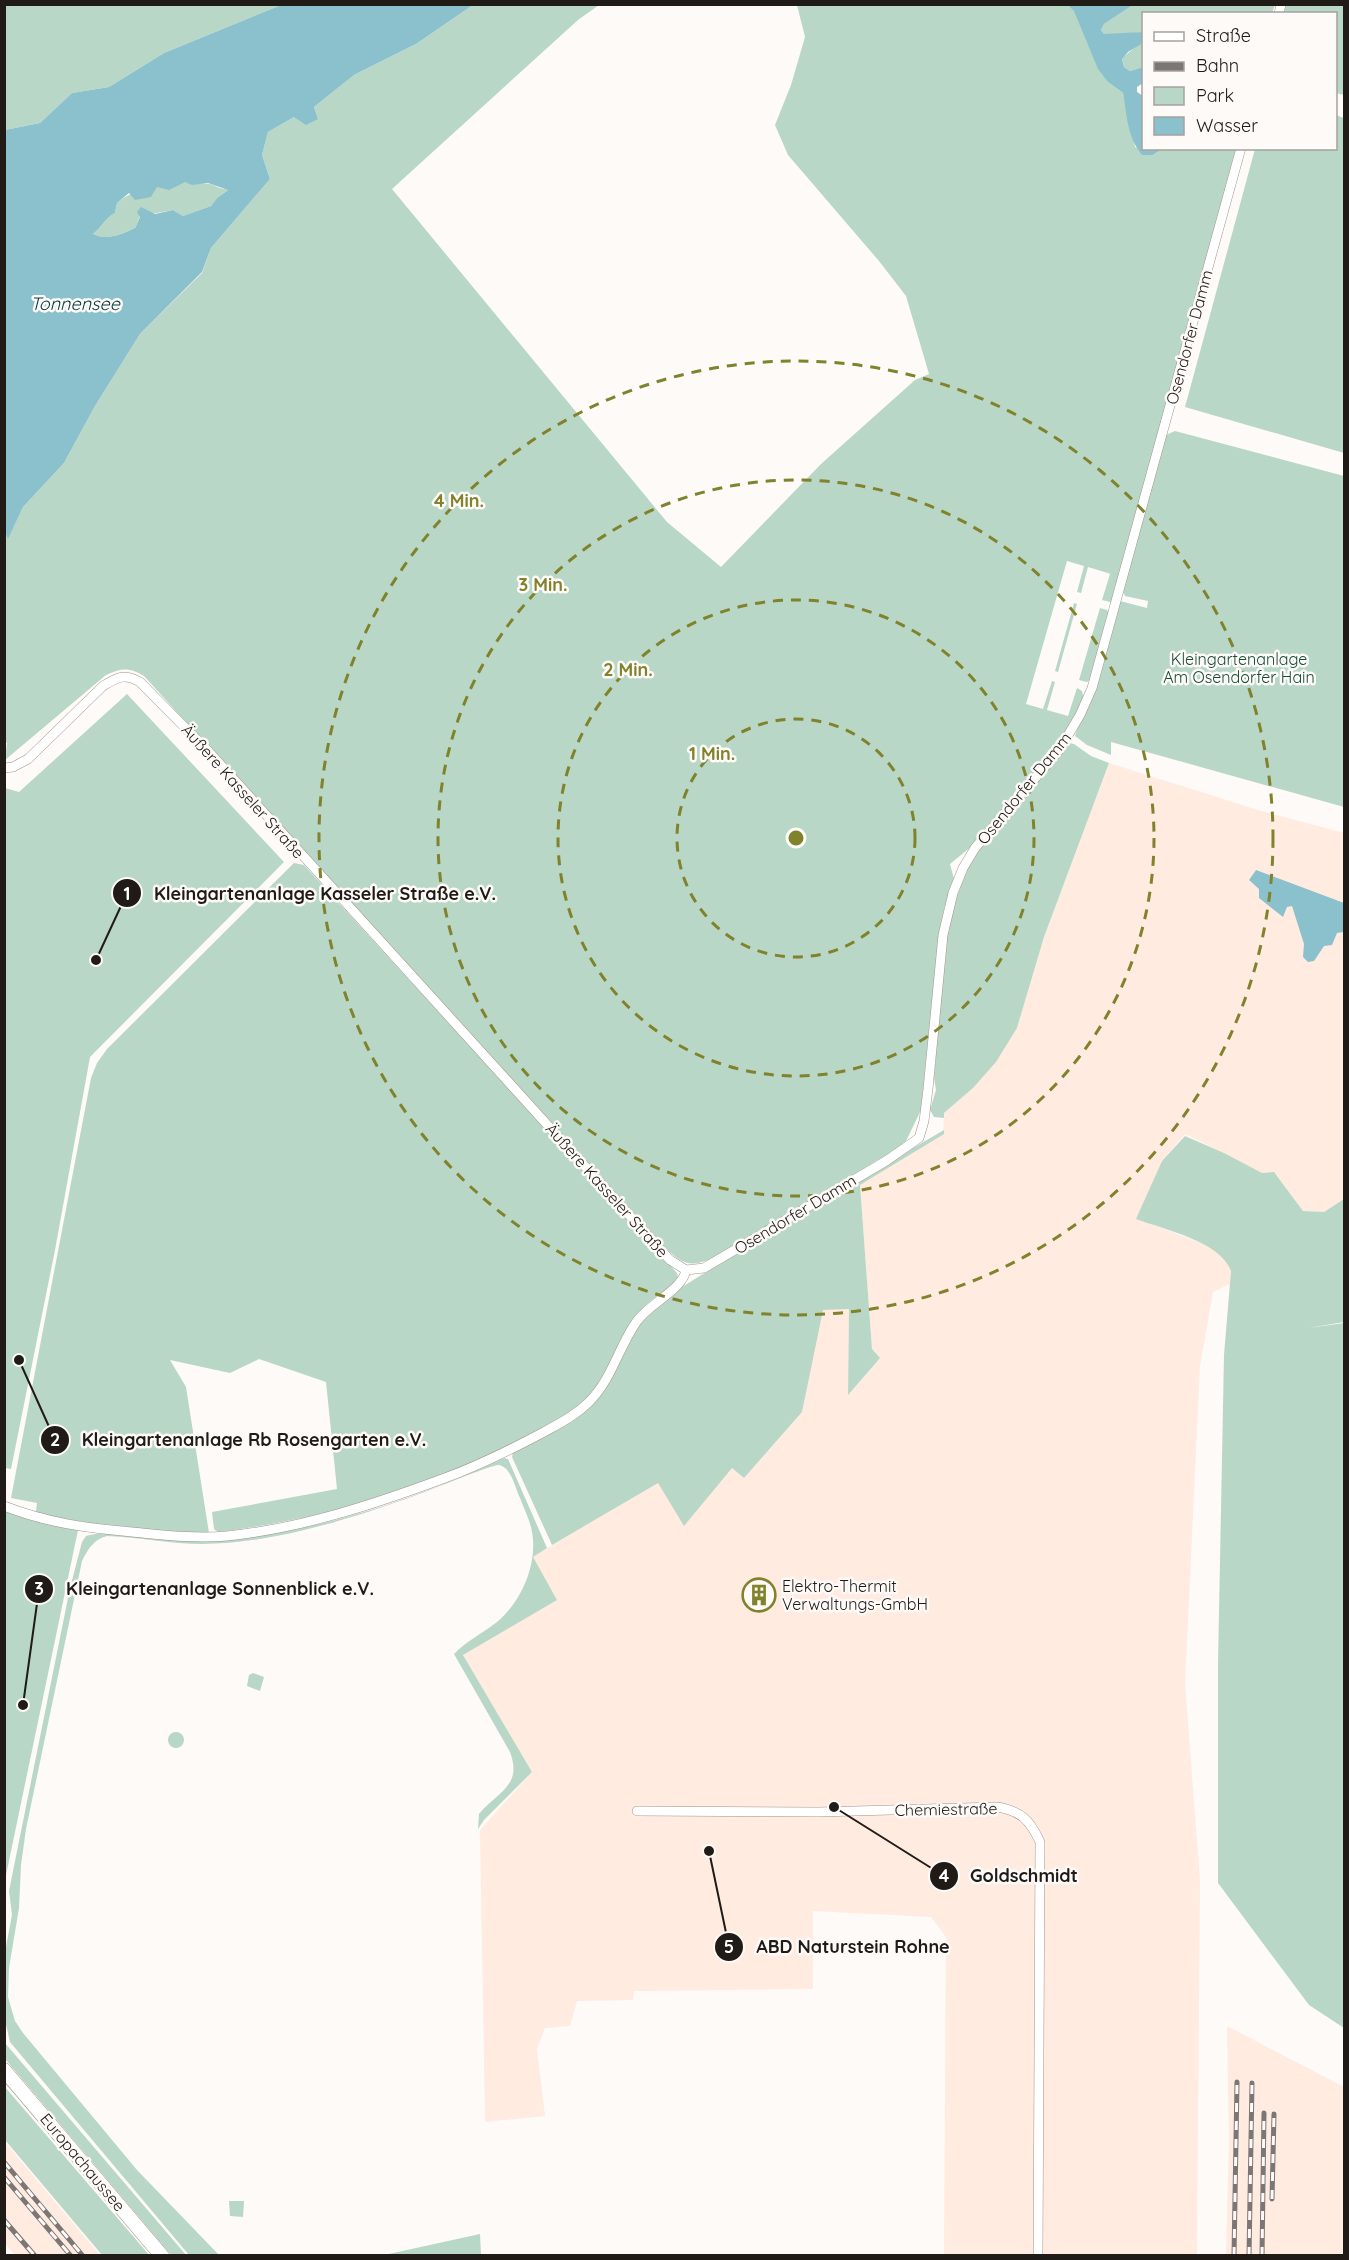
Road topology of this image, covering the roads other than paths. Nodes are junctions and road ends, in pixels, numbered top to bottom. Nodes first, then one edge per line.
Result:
1 (1240, 150) edge
2 (4, 768) edge
3 (686, 1270) junction
4 (4, 1506) edge
5 (637, 1811) dead end
6 (4, 2070) edge
7 (162, 2256) edge
8 (1038, 2256) edge

1 - 3 street, Osendorfer Damm
2 - 3 street, Äußere Kasseler Straße
3 - 4 street
5 - 8 street, Chemiestraße
6 - 7 main road, Europachaussee

